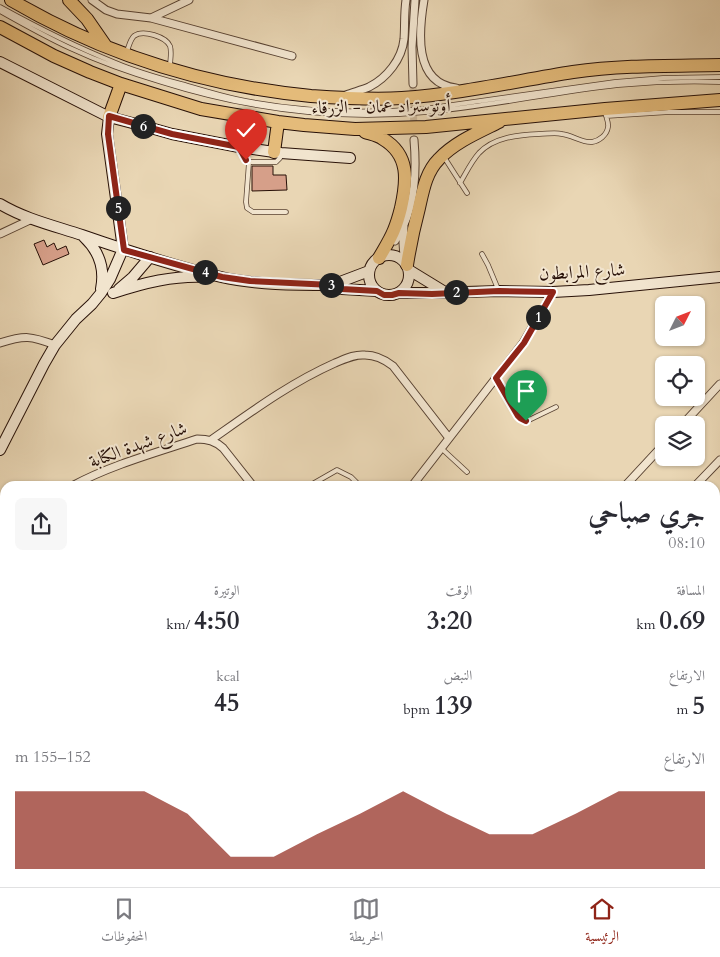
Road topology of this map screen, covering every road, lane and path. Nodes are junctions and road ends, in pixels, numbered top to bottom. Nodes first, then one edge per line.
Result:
1 (11, 0) edge
2 (69, 0) edge
3 (92, 0) edge
4 (189, 0) edge
5 (406, 0) edge
6 (415, 0) edge
7 (424, 0) edge
8 (0, 7) edge
9 (0, 11) edge
10 (151, 18) junction
11 (0, 27) edge
12 (105, 46) junction
13 (126, 54) junction
14 (292, 56) dead end
15 (0, 62) edge
16 (720, 65) edge
17 (170, 69) junction
18 (720, 78) edge
19 (720, 82) edge
20 (121, 84) junction
21 (412, 84) tunnel mouth
22 (474, 90) junction
23 (336, 98) junction
24 (720, 100) edge
25 (720, 112) edge
26 (606, 113) junction
27 (109, 116) junction
28 (506, 118) junction
29 (278, 122) junction
30 (356, 128) junction
31 (414, 140) tunnel mouth
32 (239, 147) junction
33 (278, 152) junction
34 (443, 155) junction
35 (350, 158) dead end
36 (249, 162) junction
37 (460, 183) junction
38 (467, 193) dead end
39 (0, 204) edge
40 (286, 212) dead end
41 (32, 219) junction
42 (405, 224) junction
43 (0, 234) edge
44 (82, 235) junction
45 (124, 250) junction
46 (482, 254) dead end
47 (150, 257) junction
48 (382, 257) junction
49 (407, 266) junction
50 (370, 271) junction
51 (222, 277) junction
52 (720, 277) edge
53 (332, 285) junction
54 (377, 291) junction
55 (499, 291) junction
56 (445, 292) junction
57 (553, 292) junction
58 (101, 293) junction
59 (113, 293) junction
60 (399, 293) junction
61 (92, 304) junction
62 (0, 343) edge
63 (55, 345) junction
64 (496, 378) junction
65 (720, 384) edge
66 (556, 407) dead end
67 (690, 416) edge
68 (449, 438) junction
69 (211, 440) junction
70 (441, 448) junction
71 (0, 450) edge
72 (655, 453) edge
73 (720, 460) edge
74 (467, 472) dead end
75 (84, 481) edge
76 (249, 481) edge
77 (318, 481) edge
78 (356, 481) edge
79 (416, 481) edge
80 (629, 481) edge
81 (700, 481) edge

1 - 12 highway, أوتوستراد عمان - الزرقاء
2 - 12 highway
3 - 10 street
4 - 10 street
5 - 23 street
6 - 21 street
7 - 22 street
8 - 18 lane
9 - 19 lane
10 - 14 street
11 - 20 highway, أوتوستراد عمان - الزرقاء
12 - 13 highway, أوتوستراد عمان - الزرقاء
13 - 17 highway, أوتوستراد عمان - الزرقاء
13 - 17 lane
15 - 27 street
16 - 22 highway, أوتوستراد عمان - الزرقاء
17 - 23 highway, أوتوستراد عمان - الزرقاء
20 - 27 highway
20 - 29 highway, أوتوستراد عمان - الزرقاء
22 - 23 highway, أوتوستراد عمان - الزرقاء
24 - 26 highway, أوتوستراد عمان - الزرقاء
25 - 26 lane
26 - 28 highway, أوتوستراد عمان - الزرقاء
26 - 37 lane
27 - 32 street
27 - 45 street
28 - 30 highway, أوتوستراد عمان - الزرقاء
28 - 34 highway
29 - 30 highway, أوتوستراد عمان - الزرقاء
29 - 33 highway
30 - 48 highway
31 - 42 street
32 - 33 street
32 - 36 lane
33 - 35 street
33 - 36 lane
34 - 37 lane
34 - 49 highway
36 - 40 lane
37 - 38 lane
39 - 41 street
41 - 43 street
41 - 44 street
42 - 48 street
42 - 49 street
44 - 45 street
44 - 58 street
45 - 47 street
45 - 58 street
46 - 55 lane
47 - 51 street
47 - 59 street
48 - 49 street
48 - 50 street
49 - 56 street
49 - 60 street
50 - 53 street
50 - 54 street
51 - 53 street
51 - 59 street
52 - 57 street, شارع المرابطون
53 - 54 street
54 - 60 street
55 - 56 street, شارع المرابطون
55 - 57 street, شارع المرابطون
56 - 60 street, شارع المرابطون
57 - 64 street
58 - 61 street
59 - 61 street
61 - 63 street
62 - 63 street
63 - 71 street
64 - 66 lane
64 - 68 street
65 - 67 street
68 - 69 street
68 - 70 street
69 - 75 street, شارع شهدة الكتابة
69 - 76 street, شارع شهدة الكتابة
70 - 74 lane
70 - 79 street
72 - 80 street
73 - 81 street
77 - 78 lane

